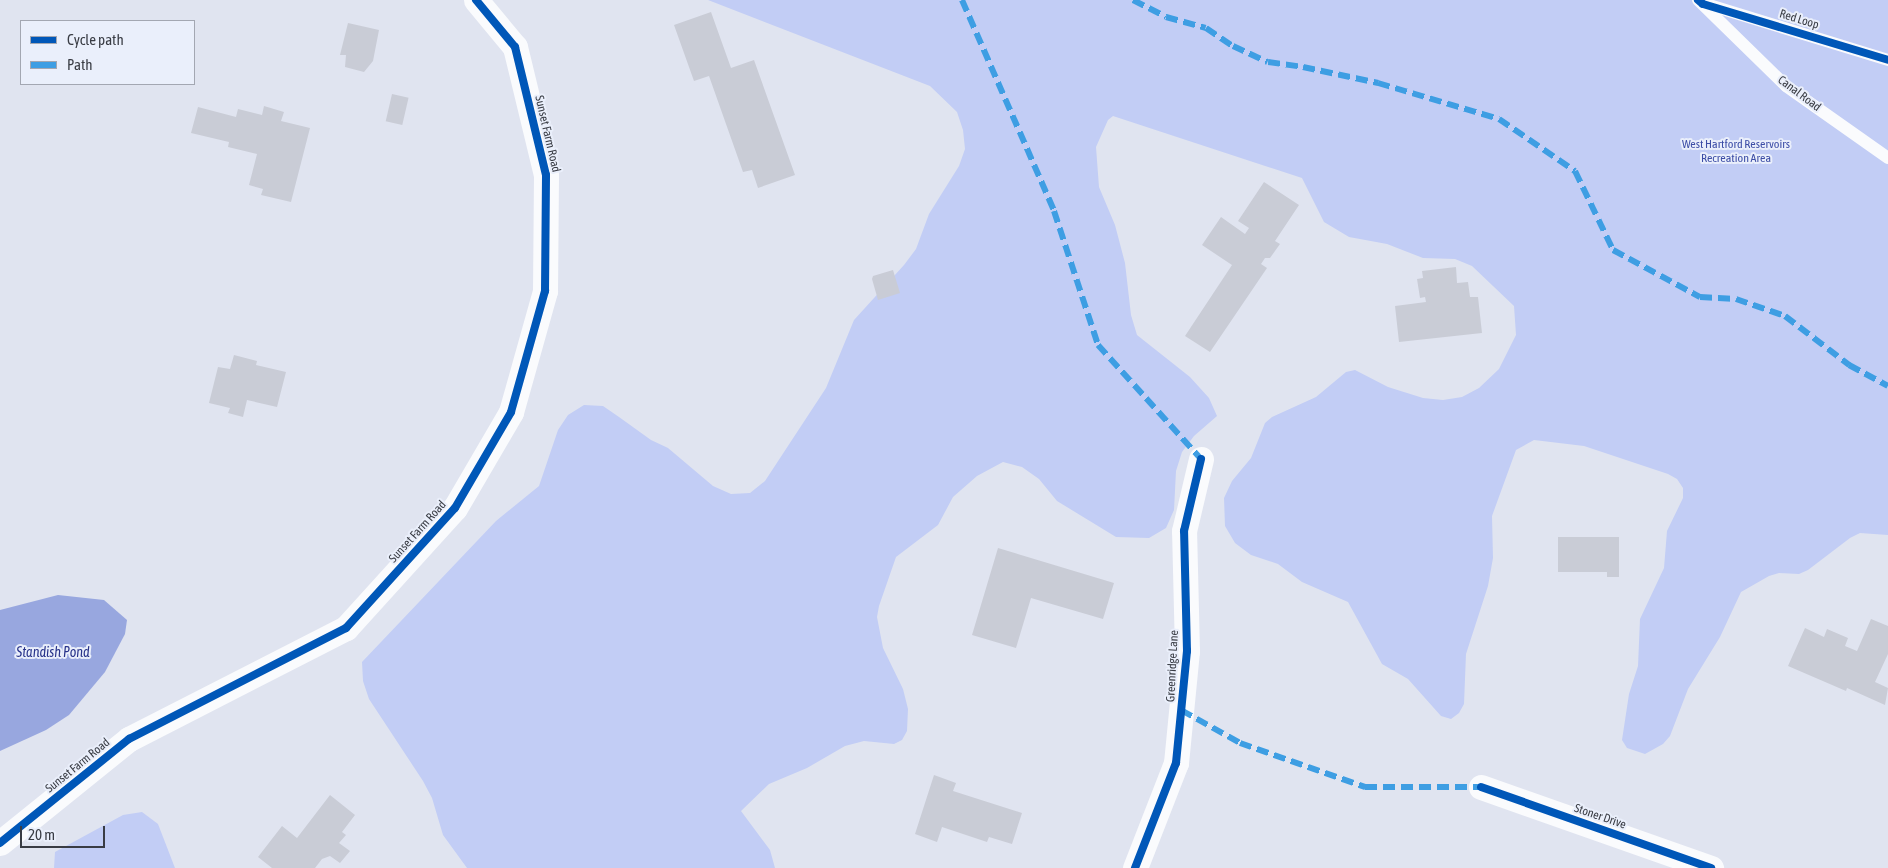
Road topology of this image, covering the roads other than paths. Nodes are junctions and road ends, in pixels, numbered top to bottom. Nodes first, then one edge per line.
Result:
1 (476, 0) edge
2 (1701, 2) edge
3 (1888, 60) edge
4 (1888, 158) edge
5 (1201, 459) dead end
6 (1481, 787) dead end
7 (0, 843) edge
8 (1135, 868) edge
9 (1711, 868) edge

1 - 7 street, Sunset Farm Road
2 - 3 lane, Red Loop
2 - 4 lane, Canal Road
5 - 8 street, Greenridge Lane
6 - 9 street, Stoner Drive

